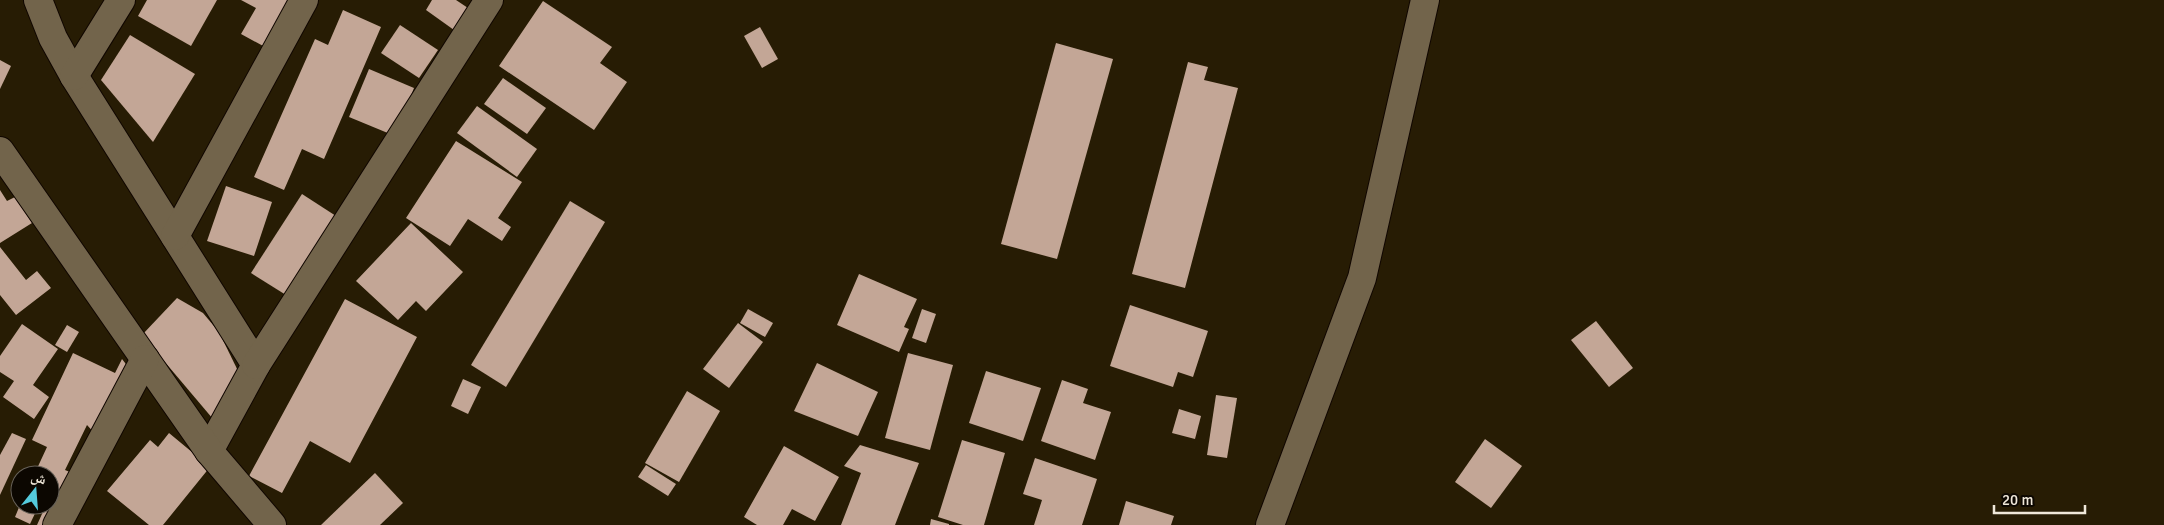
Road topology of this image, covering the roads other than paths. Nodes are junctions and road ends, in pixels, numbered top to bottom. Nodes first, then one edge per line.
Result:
1 (38, 0) edge
2 (121, 0) edge
3 (304, 0) edge
4 (489, 0) edge
5 (1425, 0) edge
6 (74, 76) junction
7 (0, 151) edge
8 (175, 236) junction
9 (145, 359) junction
10 (256, 365) junction
11 (209, 450) junction
12 (57, 525) edge
13 (272, 525) edge
14 (1270, 525) edge

1 - 6 street
2 - 6 street
3 - 8 street
4 - 10 street
5 - 14 street
6 - 8 street
7 - 9 street
8 - 10 street
9 - 11 street
9 - 12 street
10 - 11 street
11 - 13 street

